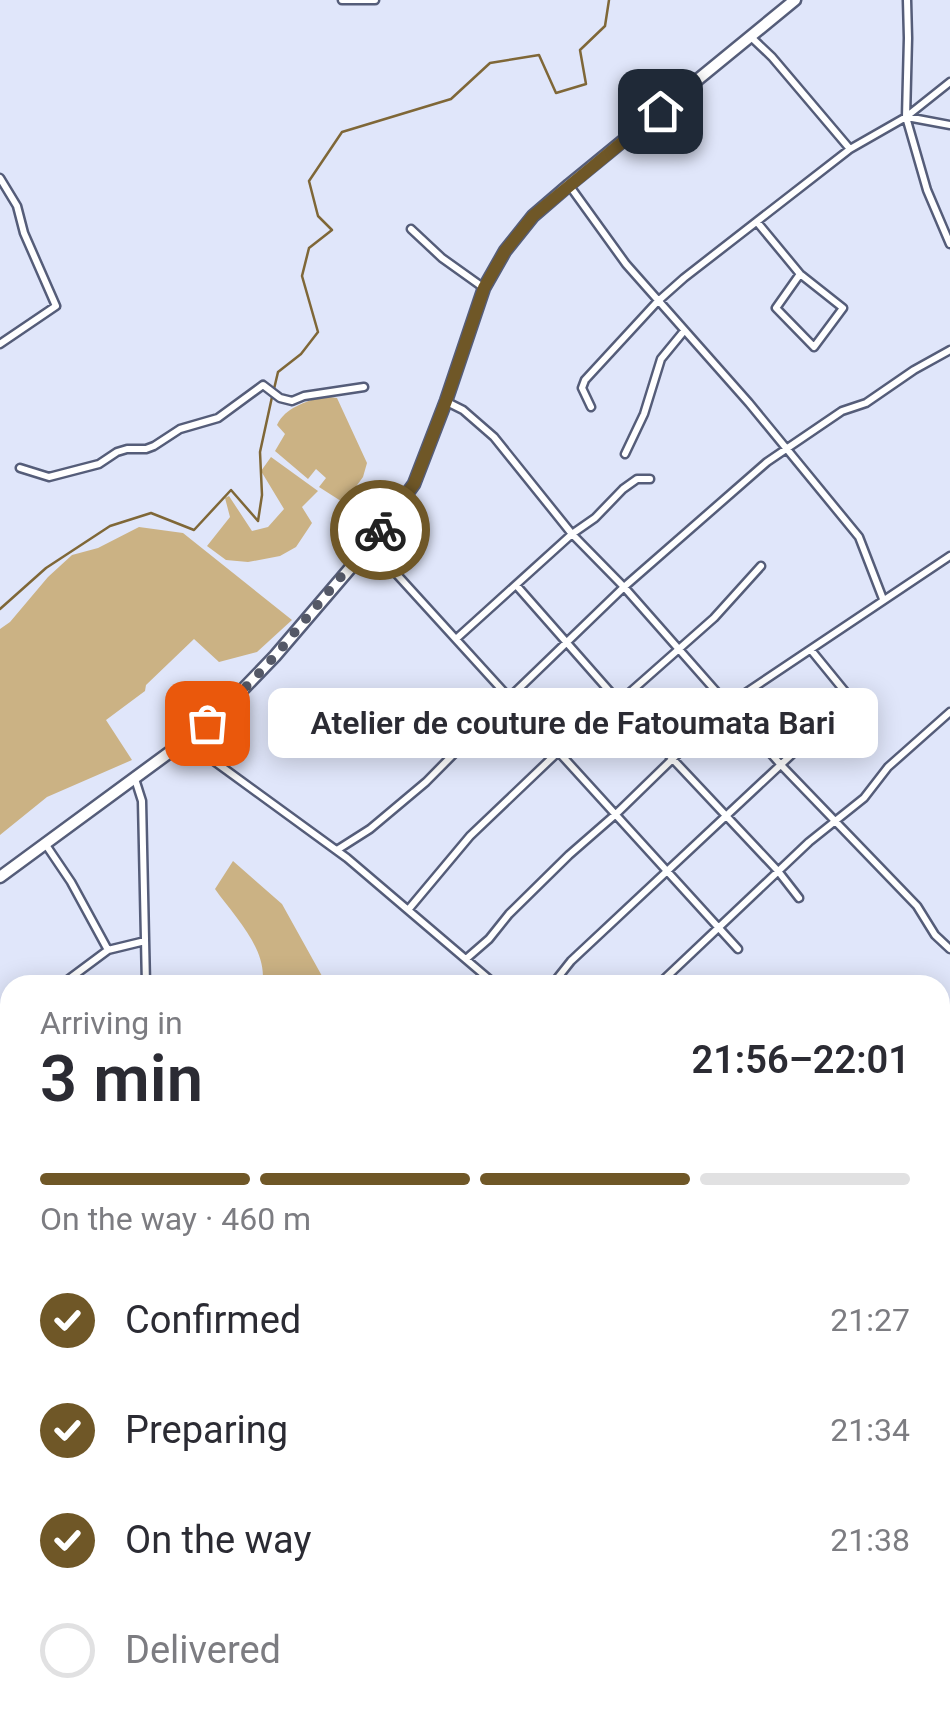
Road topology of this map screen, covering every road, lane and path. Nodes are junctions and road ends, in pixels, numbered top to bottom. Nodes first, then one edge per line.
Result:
1 (342, 0) edge
2 (375, 0) edge
3 (795, 0) edge
4 (907, 0) edge
5 (751, 37) junction
6 (950, 82) edge
7 (906, 117) junction
8 (950, 125) edge
9 (850, 149) junction
10 (0, 178) edge
11 (569, 185) junction
12 (757, 222) junction
13 (411, 229) dead end
14 (950, 244) edge
15 (800, 274) junction
16 (484, 288) junction
17 (657, 302) junction
18 (684, 331) junction
19 (0, 344) edge
20 (950, 350) edge
21 (364, 386) dead end
22 (446, 401) junction
23 (591, 407) dead end
24 (787, 448) junction
25 (624, 454) dead end
26 (20, 468) dead end
27 (650, 479) dead end
28 (572, 534) junction
29 (370, 545) junction
30 (950, 556) edge
31 (762, 566) dead end
32 (516, 585) junction
33 (624, 587) junction
34 (883, 599) junction
35 (456, 639) junction
36 (567, 642) junction
37 (678, 649) junction
38 (812, 650) junction
39 (509, 698) junction
40 (619, 702) junction
41 (729, 704) junction
42 (950, 712) edge
43 (189, 738) junction
44 (557, 753) junction
45 (672, 759) junction
46 (781, 765) junction
47 (135, 778) junction
48 (616, 814) junction
49 (726, 816) junction
50 (834, 822) junction
51 (45, 844) junction
52 (337, 850) junction
53 (667, 870) junction
54 (778, 872) junction
55 (0, 877) edge
56 (800, 898) dead end
57 (408, 910) junction
58 (719, 928) junction
59 (144, 941) junction
60 (738, 949) dead end
61 (108, 950) junction
62 (950, 950) edge
63 (466, 960) junction
64 (74, 975) edge
65 (146, 975) edge
66 (484, 975) edge
67 (560, 975) edge
68 (669, 975) edge

1 - 2 street
3 - 5 highway
4 - 7 street
5 - 9 street
5 - 11 highway
6 - 7 street
7 - 8 street
7 - 9 street
7 - 14 street
9 - 12 street
10 - 19 street
11 - 16 highway
11 - 17 street
12 - 15 street
12 - 17 street
13 - 16 street
15 - 15 street
16 - 22 highway
17 - 18 street
17 - 23 street
18 - 24 street
18 - 25 street
20 - 24 street
21 - 26 street
22 - 28 street
22 - 29 highway
24 - 33 street
24 - 34 street
27 - 28 street
28 - 32 street
28 - 33 street
29 - 35 street
29 - 43 highway
30 - 34 street
31 - 37 street
32 - 35 street
32 - 36 street
33 - 36 street
33 - 37 street
34 - 38 street
35 - 39 street
36 - 39 street
36 - 40 street
37 - 40 street
37 - 41 street
38 - 41 street
38 - 46 street
39 - 44 street
39 - 52 street
40 - 44 street
40 - 45 street
41 - 45 street
41 - 46 street
42 - 50 street
43 - 47 highway
43 - 52 street
44 - 48 street
44 - 57 street
45 - 48 street
45 - 49 street
46 - 49 street
46 - 50 street
47 - 51 highway
47 - 59 street
48 - 53 street
48 - 63 street
49 - 53 street
49 - 54 street
50 - 54 street
50 - 62 street
51 - 55 highway
51 - 61 street
52 - 57 street
53 - 58 street
53 - 67 street
54 - 56 street
54 - 58 street
57 - 63 street
58 - 60 street
58 - 68 street
59 - 61 street
59 - 65 street
61 - 64 street
63 - 66 street

